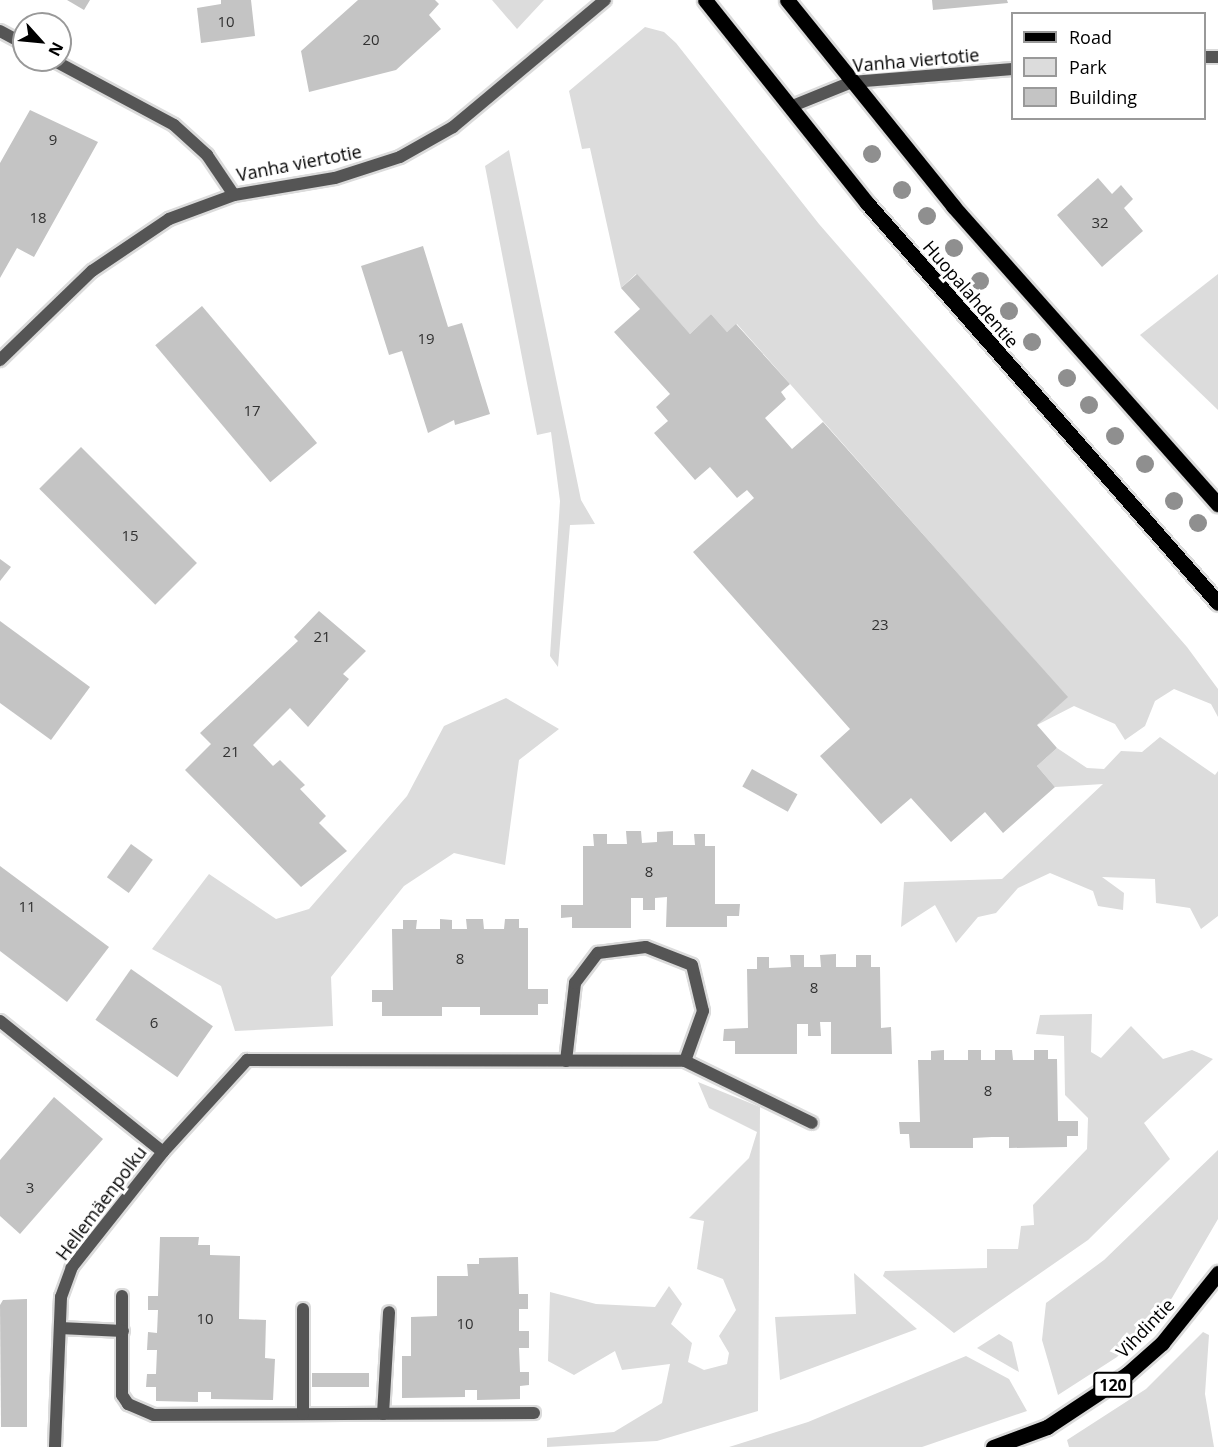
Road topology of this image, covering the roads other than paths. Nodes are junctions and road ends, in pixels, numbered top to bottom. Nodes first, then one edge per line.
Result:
1 (605, 0) edge
2 (705, 0) edge
3 (787, 0) edge
4 (1011, 69) edge
5 (72, 70) edge
6 (852, 82) junction
7 (790, 107) junction
8 (234, 195) junction
9 (0, 360) edge
10 (1218, 504) edge
11 (1218, 603) edge
12 (0, 1021) edge
13 (566, 1061) junction
14 (685, 1061) junction
15 (812, 1123) dead end
16 (163, 1152) junction
17 (1218, 1273) edge
18 (122, 1296) dead end
19 (303, 1309) dead end
20 (389, 1312) dead end
21 (60, 1328) junction
22 (123, 1331) junction
23 (534, 1413) dead end
24 (303, 1414) junction
25 (384, 1414) junction
26 (55, 1447) edge
27 (993, 1447) edge

1 - 8 street, Vanha viertotie
2 - 7 main road, Huopalahdentie
3 - 6 main road
4 - 6 street, Vanha viertotie
5 - 8 street
6 - 7 street, Vanha viertotie
6 - 10 main road
7 - 11 main road, Huopalahdentie
8 - 9 street, Vanha viertotie
12 - 16 street, Hellemäenpolku
13 - 14 street
13 - 14 street
13 - 16 street
14 - 15 street
16 - 21 street, Hellemäenpolku
17 - 27 main road, Vihdintie / 120
18 - 22 street
19 - 24 street
20 - 25 street
21 - 22 street
21 - 26 street, Hellemäenpolku
22 - 24 street
23 - 25 street
24 - 25 street

